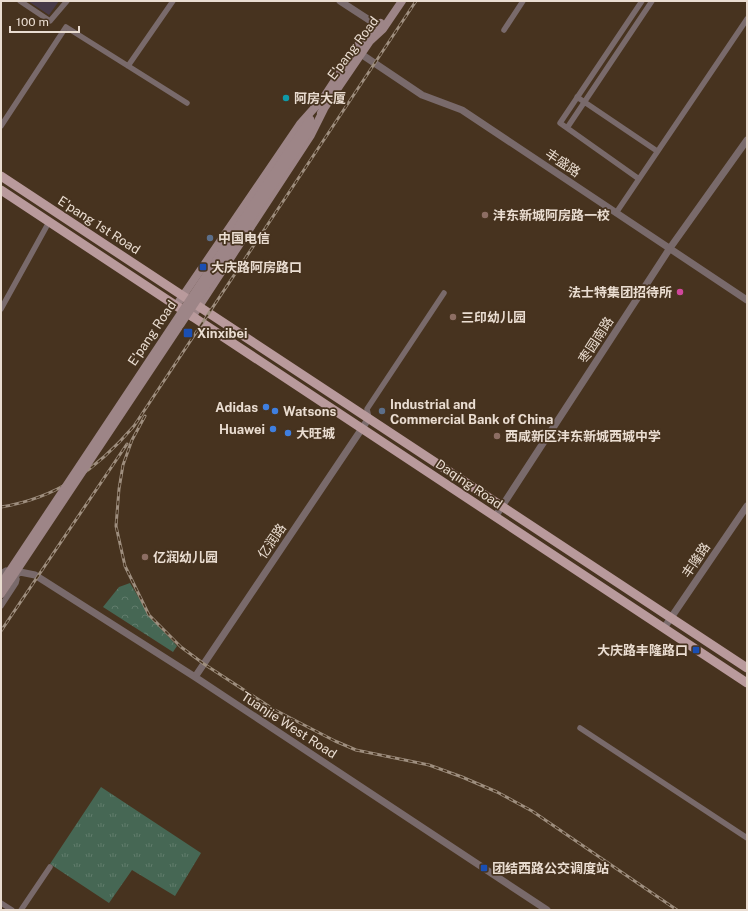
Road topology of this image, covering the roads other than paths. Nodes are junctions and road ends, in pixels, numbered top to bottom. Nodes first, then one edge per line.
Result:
1 (20, 1) edge
2 (67, 1) edge
3 (173, 1) edge
4 (340, 1) edge
5 (396, 1) edge
6 (402, 1) edge
7 (523, 1) edge
8 (642, 1) edge
9 (652, 1) edge
10 (630, 18) junction
11 (747, 19) edge
12 (637, 22) junction
13 (381, 28) junction
14 (504, 30) dead end
15 (608, 52) junction
16 (361, 54) junction
17 (615, 56) junction
18 (128, 66) junction
19 (592, 75) junction
20 (599, 80) junction
21 (325, 96) junction
22 (577, 97) junction
23 (585, 102) junction
24 (187, 104) dead end
25 (324, 109) junction
26 (312, 121) junction
27 (1, 126) edge
28 (567, 128) junction
29 (747, 140) edge
30 (658, 151) junction
31 (1, 176) edge
32 (638, 179) junction
33 (16, 186) junction
34 (1, 190) edge
35 (9, 195) junction
36 (616, 212) junction
37 (49, 222) junction
38 (670, 248) junction
39 (444, 293) dead end
40 (183, 296) junction
41 (747, 300) edge
42 (176, 306) junction
43 (198, 307) junction
44 (1, 309) edge
45 (192, 317) junction
46 (369, 418) junction
47 (362, 428) junction
48 (501, 506) junction
49 (747, 506) edge
50 (495, 517) junction
51 (1, 573) edge
52 (14, 576) junction
53 (1, 584) edge
54 (1, 594) edge
55 (1, 606) edge
56 (671, 618) junction
57 (664, 628) junction
58 (747, 668) edge
59 (195, 677) junction
60 (747, 683) edge
61 (580, 728) dead end
62 (747, 838) edge
63 (50, 867) dead end
64 (1, 903) edge
65 (12, 910) edge
66 (21, 910) edge
67 (547, 910) edge

1 - 2 street
3 - 18 street
4 - 13 street
5 - 13 main road, E'pang Road
6 - 13 main road, E'pang Road
7 - 14 street
8 - 10 street
9 - 12 street
10 - 12 street
10 - 15 street
11 - 30 street
12 - 17 street
13 - 16 main road, E'pang Road
13 - 21 main road, E'pang Road
15 - 17 street
15 - 19 street
16 - 25 main road, E'pang Road
16 - 36 street, 丰盛路
17 - 20 street
18 - 24 street
18 - 27 street
19 - 20 street
19 - 22 street
20 - 23 street
21 - 26 main road, E'pang Road
21 - 40 main road, E'pang Road
22 - 23 street
22 - 28 street
23 - 28 street
23 - 30 street
25 - 26 main road, E'pang Road
25 - 43 main road, E'pang Road
26 - 53 main road, E'pang Road, bridge
26 - 54 main road, E'pang Road, bridge
28 - 32 street
29 - 38 street, 枣园南路
30 - 32 street
31 - 33 main road, E'pang 1st Road
32 - 36 street
33 - 35 main road
33 - 40 main road, E'pang 1st Road
34 - 35 main road, E'pang 1st Road
35 - 37 main road, E'pang 1st Road
36 - 38 street, 丰盛路
37 - 42 main road, E'pang 1st Road
37 - 44 street
38 - 41 street, 丰盛路
38 - 48 street, 枣园南路
39 - 46 street
40 - 42 main road, E'pang Road
40 - 43 main road, Daqing Road
42 - 45 main road, Daqing Road
43 - 45 main road, E'pang Road
43 - 46 main road, Daqing Road
45 - 47 main road, Daqing Road
46 - 47 street, 亿润路
46 - 48 main road, Daqing Road
47 - 50 main road, Daqing Road
47 - 59 street, 亿润路
48 - 50 street, 枣园南路
48 - 56 main road, Daqing Road
49 - 56 street, 丰隆路
50 - 57 main road, Daqing Road
51 - 52 street
52 - 55 street
52 - 59 street, Tuanjie West Road
56 - 57 street, 丰隆路
56 - 58 main road, Daqing Road
57 - 60 main road, Daqing Road
59 - 67 street, Tuanjie West Road
61 - 62 street
63 - 66 street
64 - 65 street

